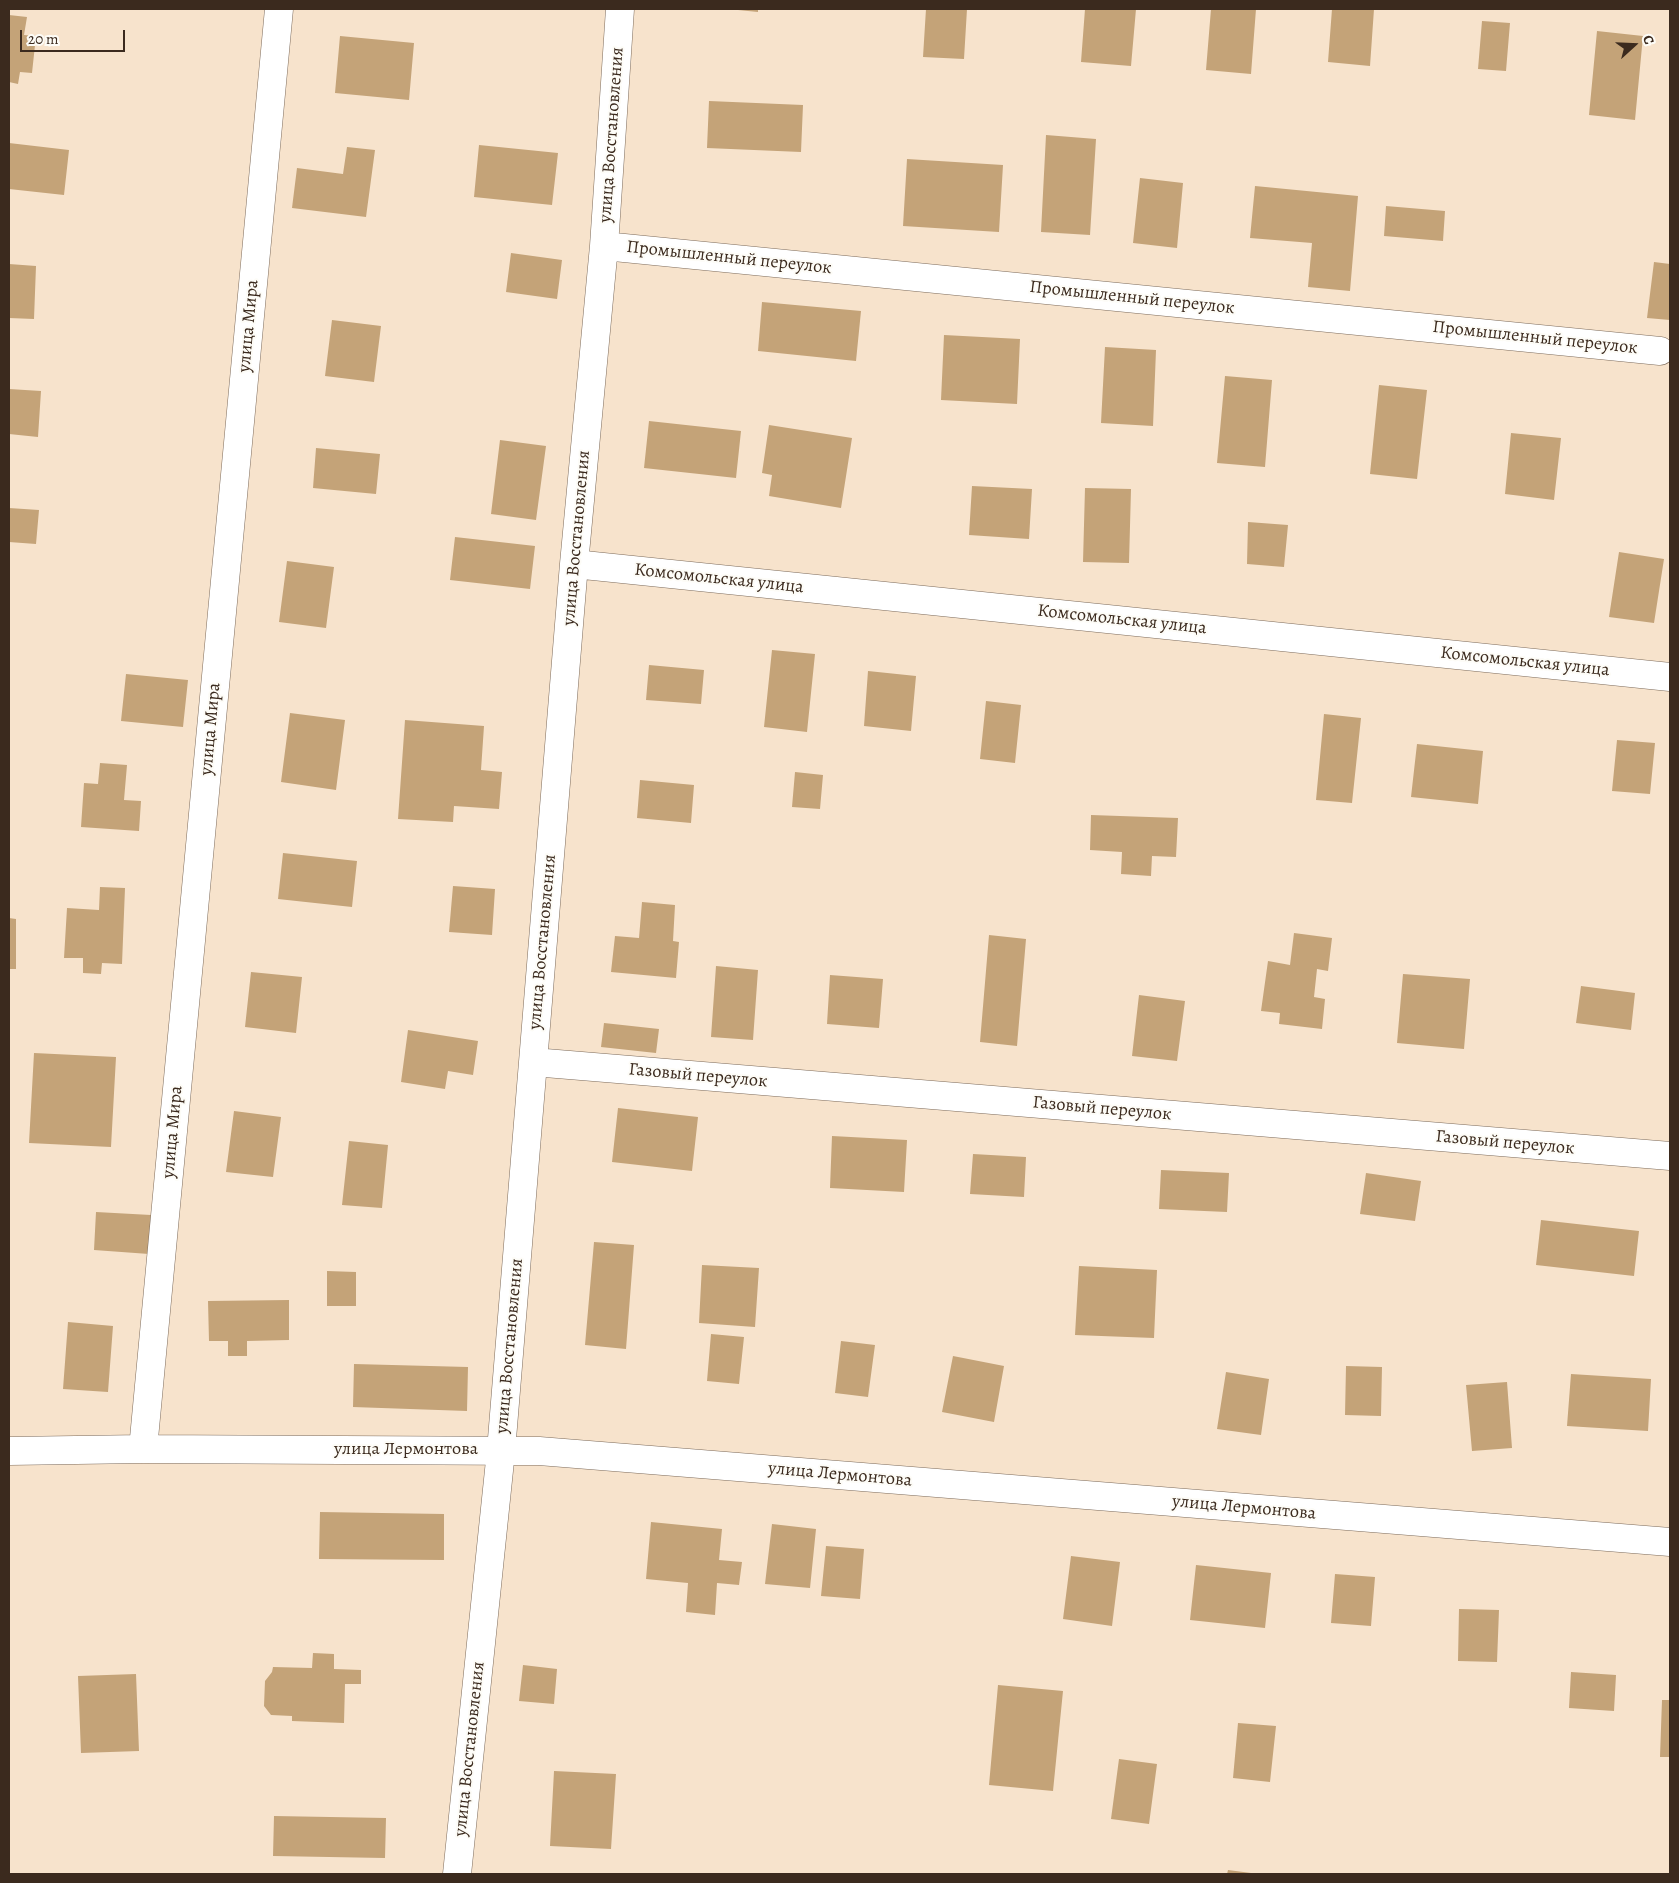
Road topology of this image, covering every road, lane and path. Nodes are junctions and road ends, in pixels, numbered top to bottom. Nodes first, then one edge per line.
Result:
1 (279, 9) edge
2 (620, 9) edge
3 (604, 246) junction
4 (1660, 351) dead end
5 (574, 564) junction
6 (1670, 676) edge
7 (533, 1062) junction
8 (1670, 1156) edge
9 (142, 1449) junction
10 (9, 1451) edge
11 (501, 1451) junction
12 (1670, 1542) edge
13 (457, 1874) edge

1 - 9 street, улица Мира
2 - 3 street, улица Восстановления
3 - 4 street, Промышленный переулок
3 - 5 street, улица Восстановления
5 - 6 street, Комсомольская улица
5 - 7 street, улица Восстановления
7 - 8 street, Газовый переулок
7 - 11 street, улица Восстановления
9 - 10 street, улица Лермонтова
9 - 11 street, улица Лермонтова
11 - 12 street, улица Лермонтова
11 - 13 street, улица Восстановления

